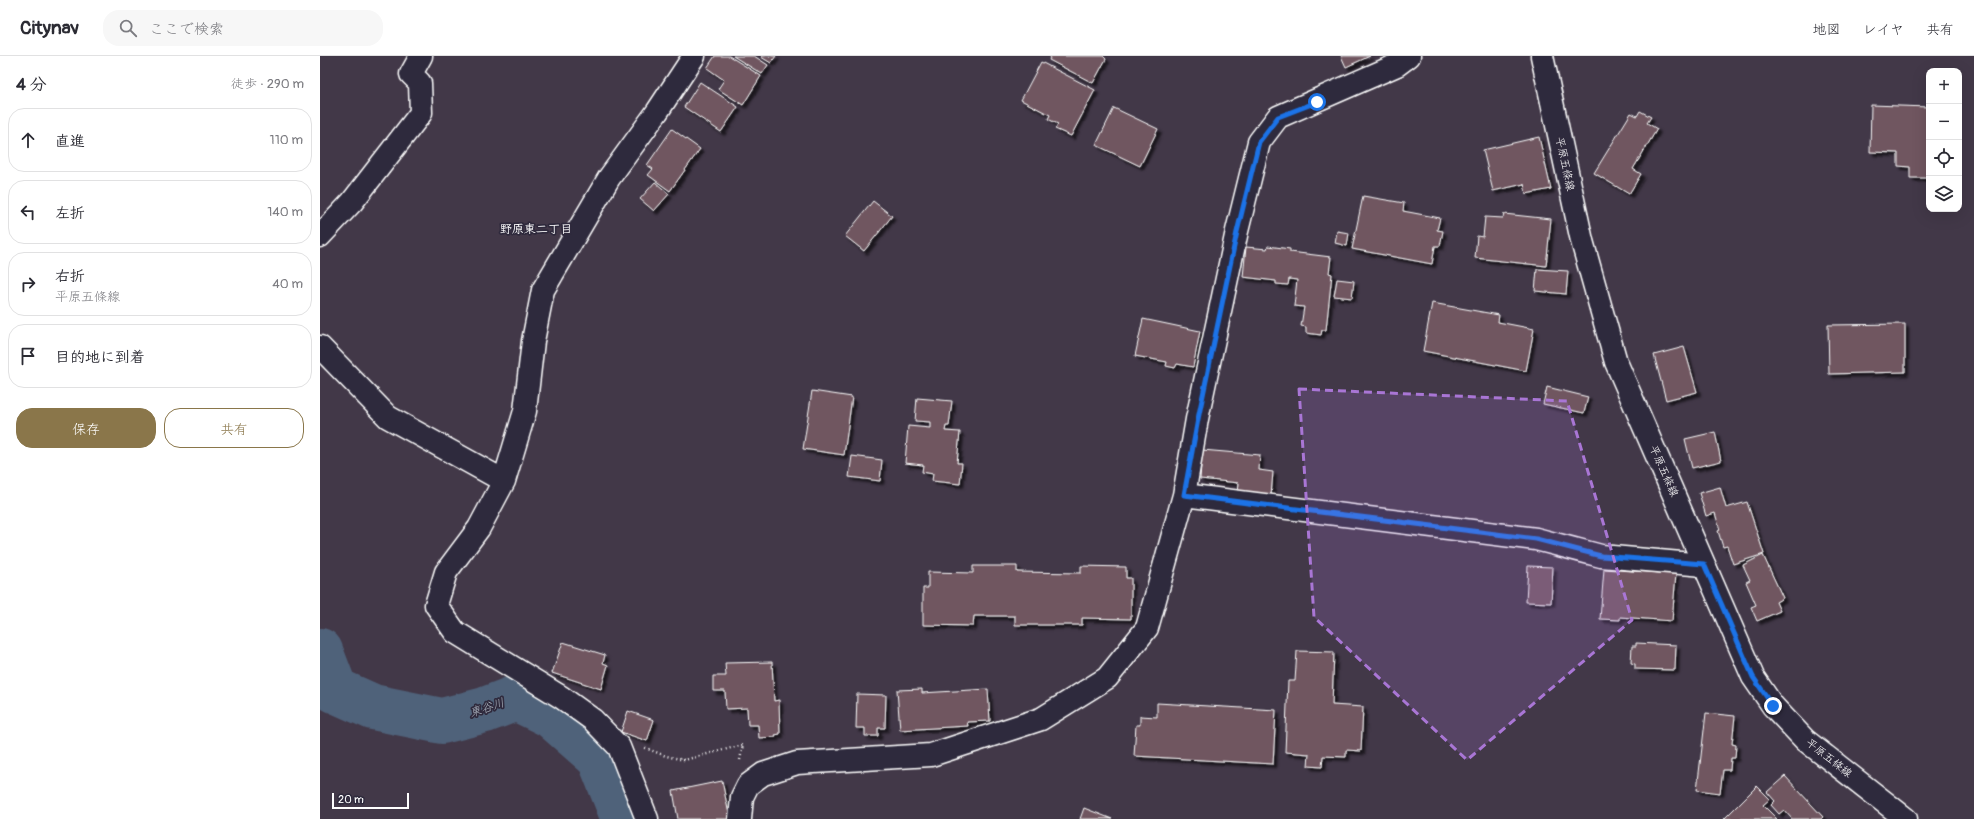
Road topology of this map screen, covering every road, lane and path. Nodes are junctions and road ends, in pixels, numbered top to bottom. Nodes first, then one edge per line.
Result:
1 (421, 56) edge
2 (694, 56) edge
3 (1409, 56) edge
4 (1542, 56) edge
5 (320, 236) edge
6 (320, 347) edge
7 (504, 482) junction
8 (1184, 495) junction
9 (1704, 564) junction
10 (619, 747) junction
11 (742, 797) junction
12 (648, 819) edge
13 (740, 819) edge
14 (1906, 819) edge

1 - 5 street
2 - 7 street
3 - 8 street
4 - 9 street, 平原五條線
6 - 7 street
7 - 10 street
8 - 9 street
8 - 11 street
9 - 14 street, 平原五條線
10 - 11 path
10 - 12 street
11 - 13 street

